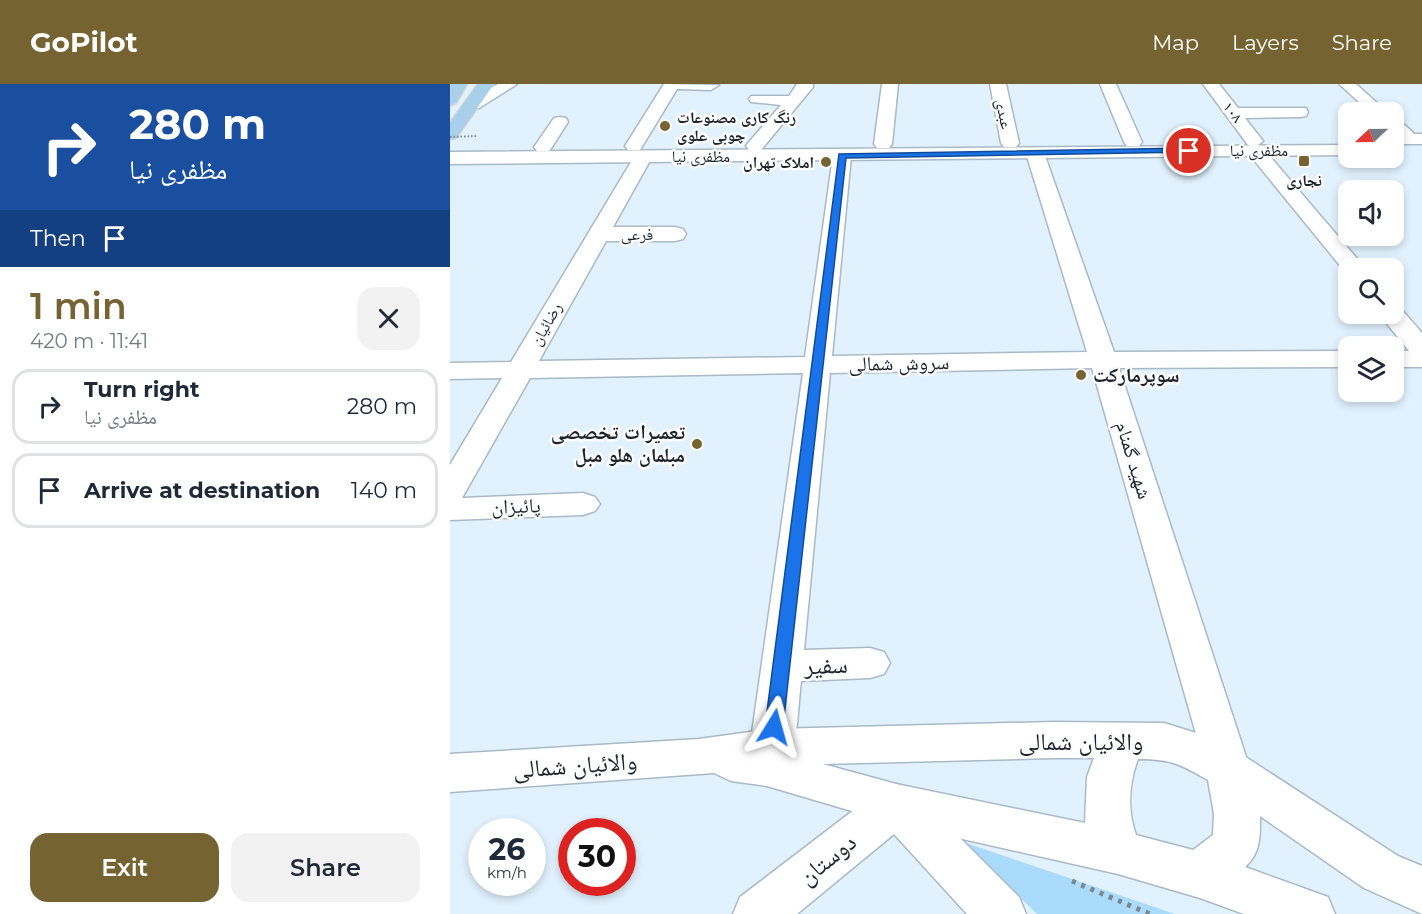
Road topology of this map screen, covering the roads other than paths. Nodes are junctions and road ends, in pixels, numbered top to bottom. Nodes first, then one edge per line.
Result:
1 (459, 84) edge
2 (486, 84) edge
3 (509, 84) edge
4 (672, 84) edge
5 (806, 84) edge
6 (890, 84) edge
7 (998, 84) edge
8 (1108, 84) edge
9 (1211, 84) edge
10 (1347, 84) edge
11 (711, 85) edge
12 (757, 99) dead end
13 (450, 100) edge
14 (794, 101) junction
15 (1368, 102) edge
16 (473, 105) junction
17 (1300, 112) dead end
18 (1233, 113) junction
19 (560, 122) dead end
20 (450, 135) edge
21 (1338, 141) edge
22 (1133, 142) junction
23 (883, 144) junction
24 (1255, 145) junction
25 (754, 146) junction
26 (483, 147) junction
27 (543, 147) junction
28 (450, 148) edge
29 (1022, 148) junction
30 (1338, 149) edge
31 (639, 151) junction
32 (842, 156) junction
33 (450, 158) edge
34 (598, 234) junction
35 (675, 234) dead end
36 (1346, 258) edge
37 (1400, 324) edge
38 (1422, 350) edge
39 (1404, 359) edge
40 (1422, 359) edge
41 (1103, 360) junction
42 (1338, 360) edge
43 (818, 364) junction
44 (520, 370) junction
45 (450, 371) edge
46 (450, 492) edge
47 (583, 504) dead end
48 (450, 509) edge
49 (870, 663) dead end
50 (782, 666) junction
51 (1123, 740) junction
52 (769, 757) junction
53 (1228, 769) junction
54 (450, 773) edge
55 (896, 804) junction
56 (1118, 852) junction
57 (1200, 875) junction
58 (1422, 890) edge
59 (758, 914) edge
60 (1001, 914) edge
61 (1310, 914) edge

1 - 13 main road
2 - 16 main road
3 - 16 street
4 - 11 street
4 - 31 street, رضائیان
5 - 14 street
6 - 23 street
7 - 29 street, عبدی
8 - 22 street
9 - 18 street, ۱۰۸
10 - 15 street
12 - 14 street
14 - 25 street
16 - 20 main road
17 - 18 street
18 - 24 street, ۱۰۸
19 - 27 street
21 - 24 street, مظفری نیا
22 - 24 street, مظفری نیا
22 - 29 street, مظفری نیا
23 - 25 street, مظفری نیا
23 - 29 street, مظفری نیا
24 - 29 street, مظفری نیا
24 - 30 street, مظفری نیا
24 - 36 street, ۱۰۸
25 - 31 street, مظفری نیا
26 - 27 street, مظفری نیا
26 - 28 street, مظفری نیا
26 - 31 street, مظفری نیا
26 - 33 street, مظفری نیا
27 - 31 street, مظفری نیا
29 - 32 street, مظفری نیا
29 - 41 street, شهید گمنام
31 - 32 street, مظفری نیا
31 - 34 street, رضائیان
32 - 43 street
34 - 35 street, فرعی
34 - 44 street, رضائیان
37 - 38 street
39 - 40 street
41 - 42 street, سروش شمالی
41 - 43 street, سروش شمالی
41 - 53 street, شهید گمنام
43 - 44 street, سروش شمالی
43 - 50 street
44 - 45 street, سروش شمالی
44 - 46 street, رضائیان
47 - 48 street, پائیزان
49 - 50 street, سفیر
50 - 52 street
51 - 52 street, والائیان شمالی
51 - 53 street, والائیان شمالی
51 - 56 street
52 - 54 street, والائیان شمالی
52 - 55 street, والائیان شمالی
53 - 57 street
53 - 58 street, والائیان شمالی
55 - 56 street, والائیان شمالی
55 - 59 street, دوستان
55 - 60 street
56 - 57 street, والائیان شمالی
57 - 61 street, والائیان شمالی

